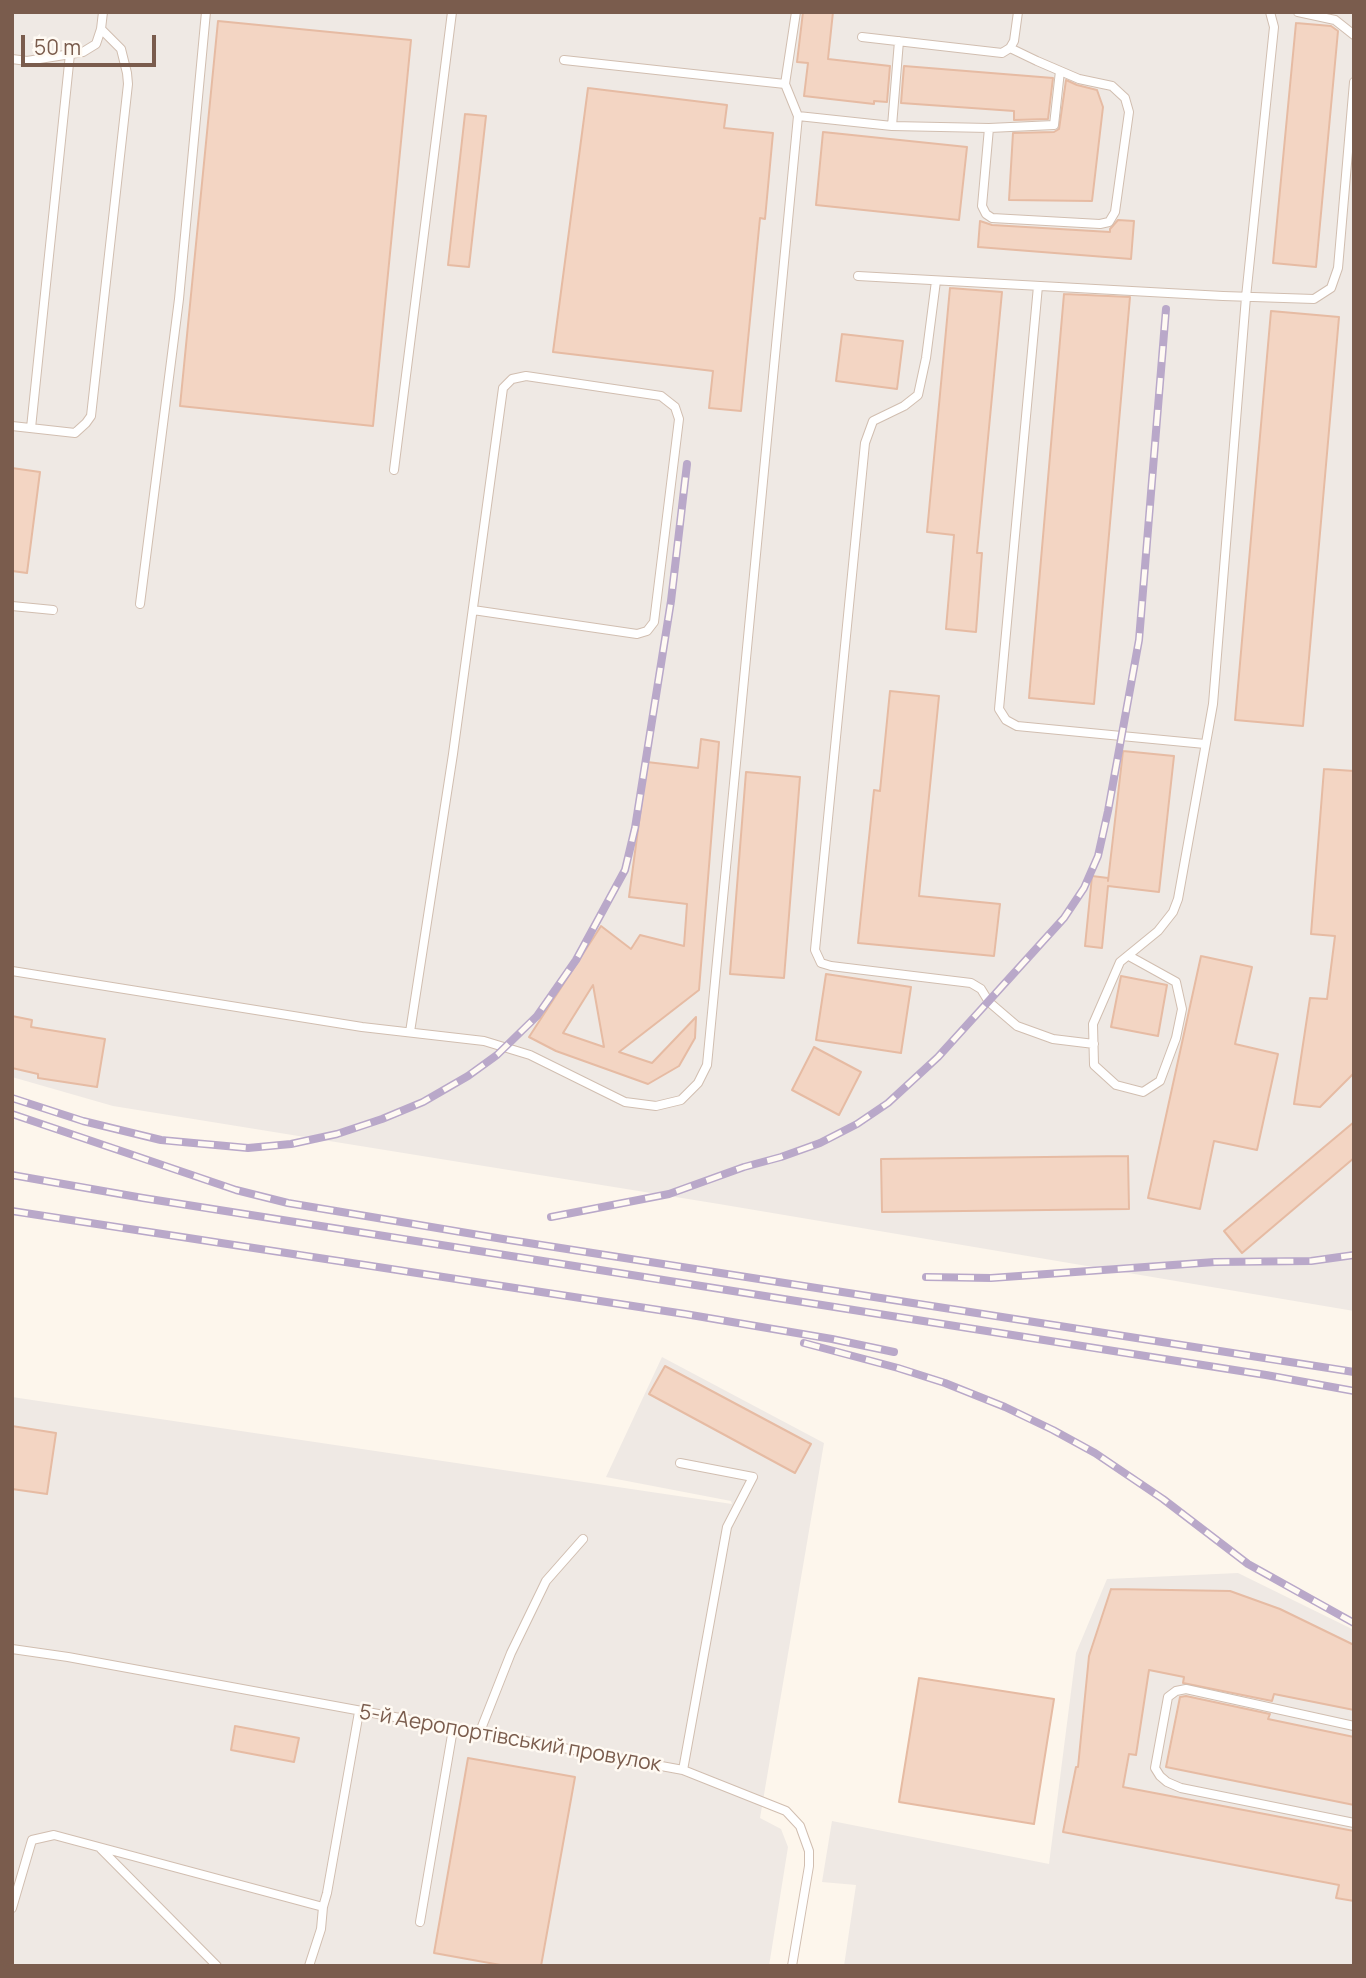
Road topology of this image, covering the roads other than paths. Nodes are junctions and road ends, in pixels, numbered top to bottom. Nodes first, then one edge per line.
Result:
1 (103, 12) edge
2 (206, 12) edge
3 (452, 12) edge
4 (796, 12) edge
5 (1018, 12) edge
6 (1270, 12) edge
7 (1298, 12) edge
8 (101, 29) junction
9 (1354, 35) edge
10 (862, 37) dead end
11 (899, 41) junction
12 (1010, 48) junction
13 (71, 54) junction
14 (12, 59) edge
15 (564, 60) dead end
16 (1060, 71) junction
17 (1354, 82) edge
18 (785, 84) junction
19 (798, 116) junction
20 (892, 126) junction
21 (989, 128) junction
22 (858, 276) dead end
23 (936, 281) junction
24 (1038, 286) junction
25 (1246, 297) junction
26 (12, 426) edge
27 (31, 428) junction
28 (394, 470) dead end
29 (140, 604) dead end
30 (12, 606) edge
31 (53, 610) dead end
32 (472, 610) junction
33 (1205, 744) junction
34 (1129, 956) junction
35 (12, 971) edge
36 (410, 1032) junction
37 (1094, 1044) junction
38 (680, 1462) dead end
39 (583, 1539) dead end
40 (12, 1649) edge
41 (359, 1712) junction
42 (1354, 1726) edge
43 (453, 1729) junction
44 (479, 1734) junction
45 (683, 1770) junction
46 (1354, 1823) edge
47 (99, 1847) junction
48 (323, 1907) junction
49 (12, 1908) edge
50 (420, 1922) dead end
51 (217, 1966) edge
52 (309, 1966) edge
53 (792, 1966) edge

1 - 8 lane
2 - 29 lane
3 - 28 lane
4 - 18 lane
5 - 12 lane
6 - 25 lane
7 - 9 lane
8 - 13 lane
8 - 27 lane
10 - 11 lane
11 - 12 lane
11 - 20 lane
12 - 16 lane
13 - 14 lane
13 - 27 lane
15 - 18 lane
16 - 21 lane
16 - 21 lane
17 - 25 lane
18 - 19 lane
19 - 20 lane
19 - 36 lane
20 - 21 lane
22 - 23 lane
23 - 24 lane
23 - 37 lane
24 - 25 lane
24 - 33 lane
25 - 33 lane
26 - 27 lane
30 - 31 lane
32 - 32 lane
32 - 36 lane
33 - 34 lane
34 - 37 lane
34 - 37 lane
35 - 36 lane
38 - 45 lane
39 - 44 lane
40 - 41 lane, 5-й Аеропортівський провулок
41 - 43 lane, 5-й Аеропортівський провулок
41 - 48 lane
42 - 46 lane
43 - 44 lane, 5-й Аеропортівський провулок
43 - 50 lane
44 - 45 lane, 5-й Аеропортівський провулок
45 - 53 lane, 5-й Аеропортівський провулок
47 - 48 lane
47 - 49 lane
47 - 51 lane
48 - 52 lane

